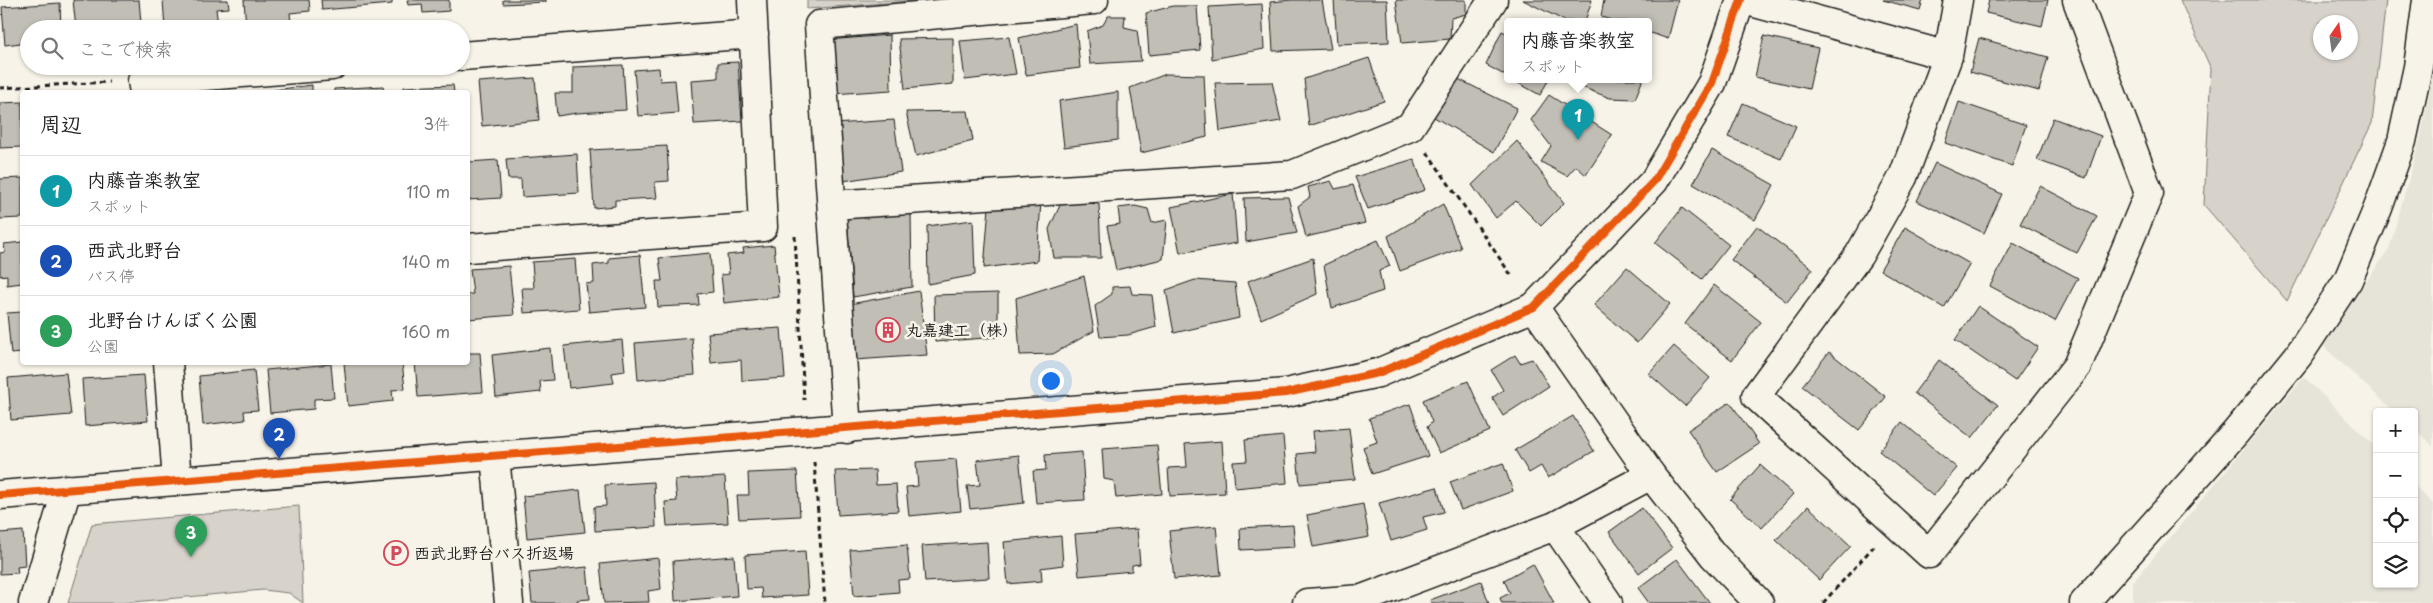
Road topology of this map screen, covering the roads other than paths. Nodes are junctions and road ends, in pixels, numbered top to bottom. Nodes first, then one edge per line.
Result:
1 (752, 0) edge
2 (1094, 0) edge
3 (1493, 0) edge
4 (1742, 0) edge
5 (1958, 0) edge
6 (2077, 0) edge
7 (2427, 0) edge
8 (754, 34) junction
9 (470, 55) edge
10 (1948, 56) junction
11 (251, 75) edge
12 (143, 87) edge
13 (832, 205) junction
14 (470, 248) edge
15 (1534, 307) junction
16 (168, 365) edge
17 (846, 429) junction
18 (495, 456) junction
19 (1651, 475) junction
20 (177, 481) junction
21 (67, 489) junction
22 (0, 495) edge
23 (1555, 526) junction
24 (33, 603) edge
25 (509, 603) edge
26 (1307, 603) edge
27 (1608, 603) edge
28 (1759, 603) edge
29 (2084, 603) edge

1 - 8 street
2 - 13 street
3 - 13 street
4 - 10 street
4 - 15 street
5 - 10 street
6 - 10 street
7 - 29 street
8 - 9 street
8 - 14 street
11 - 12 street
13 - 17 street
15 - 17 street
15 - 19 street
16 - 20 street
17 - 18 street
18 - 20 street
18 - 25 street
19 - 23 street
19 - 28 street
20 - 21 street
21 - 22 street
21 - 24 street
23 - 26 street
23 - 27 street

